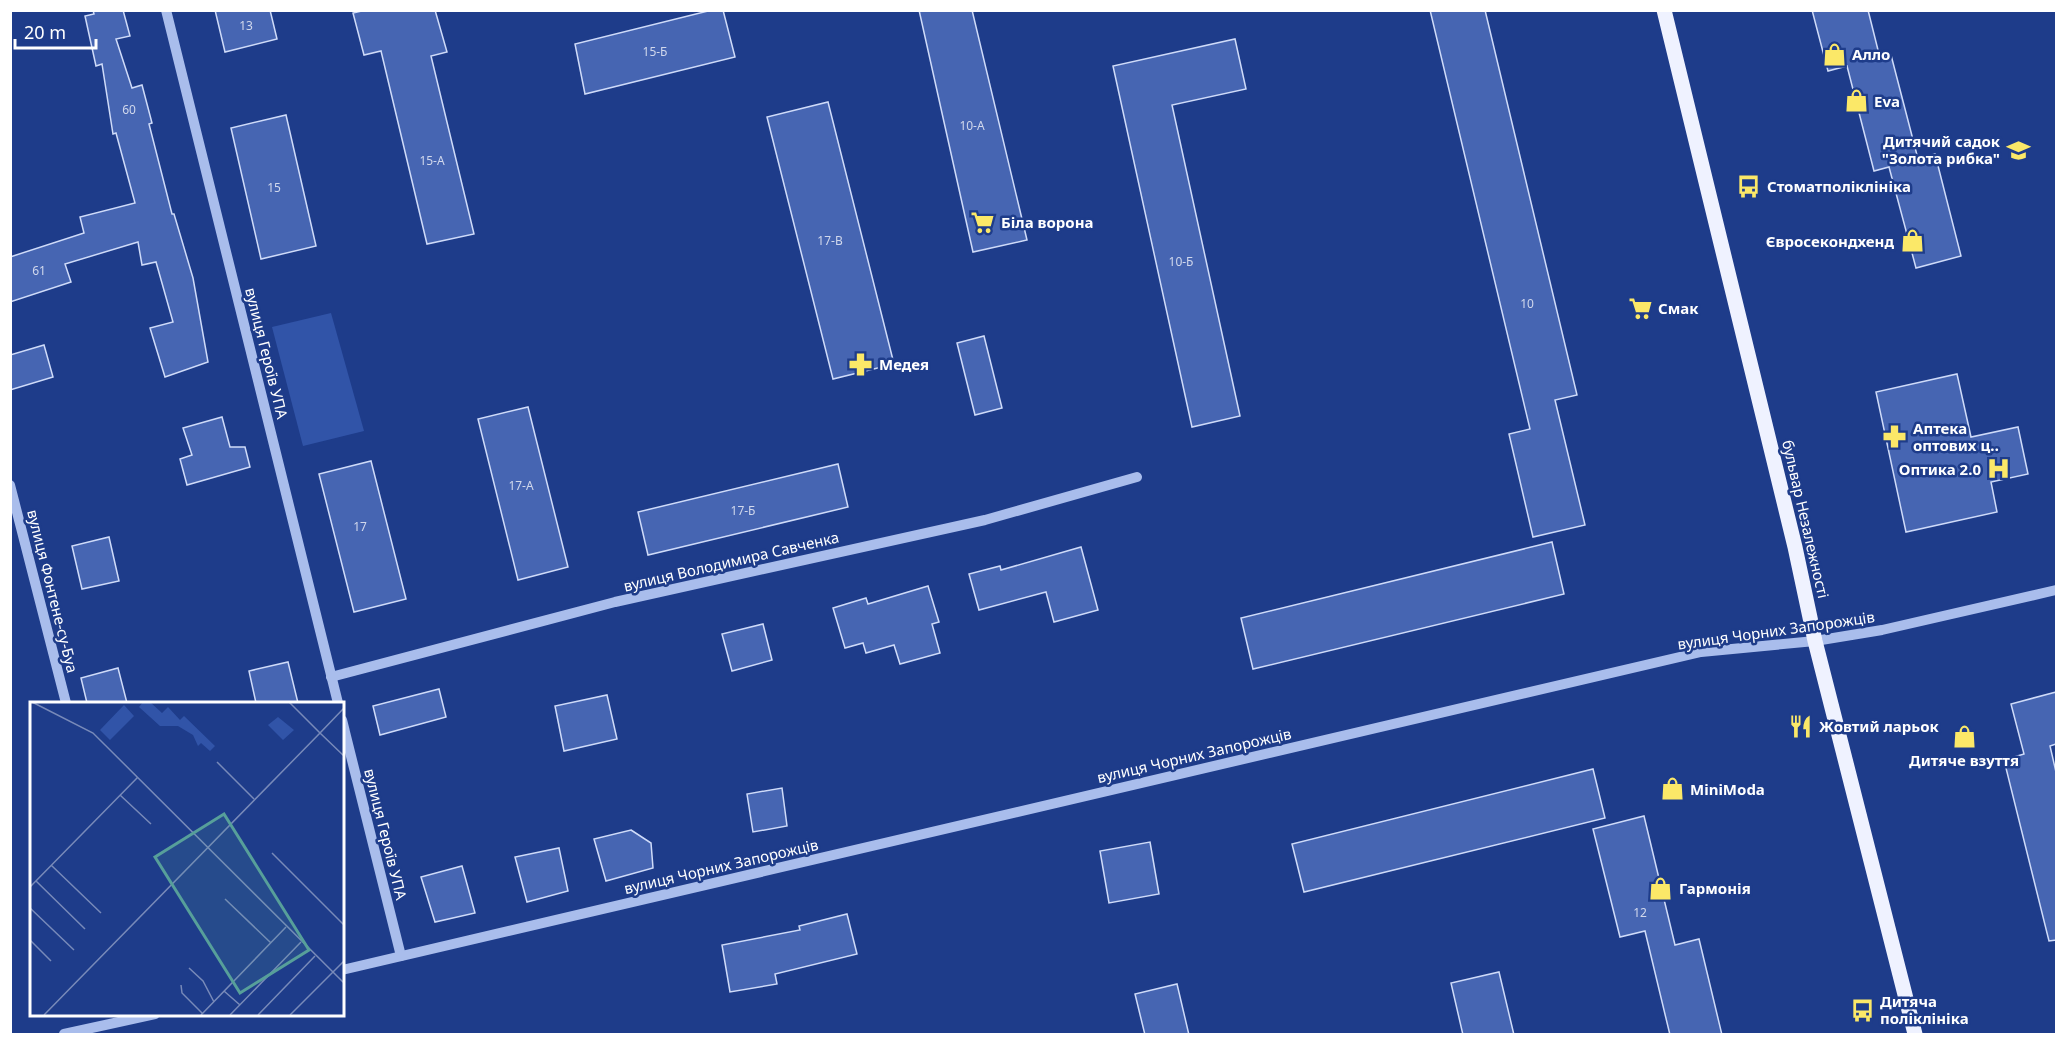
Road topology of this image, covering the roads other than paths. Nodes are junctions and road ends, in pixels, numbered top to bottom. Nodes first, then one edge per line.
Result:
1 (166, 10) edge
2 (1664, 10) edge
3 (1137, 477) dead end
4 (10, 485) edge
5 (2056, 590) edge
6 (1815, 641) junction
7 (331, 676) junction
8 (66, 702) edge
9 (338, 702) edge
10 (344, 728) edge
11 (401, 956) junction
12 (344, 970) edge
13 (144, 1015) edge
14 (64, 1035) edge
15 (1916, 1035) edge

1 - 7 street, вулиця Героїв УПА
2 - 6 main road, бульвар Незалежності
3 - 7 street, вулиця Володимира Савченка
4 - 8 street, вулиця Фонтене-су-Буа
5 - 6 street, вулиця Чорних Запорожців
6 - 11 street, вулиця Чорних Запорожців
6 - 15 main road, бульвар Незалежності
7 - 9 street, вулиця Героїв УПА
10 - 11 street, вулиця Героїв УПА
11 - 12 street, вулиця Чорних Запорожців
13 - 14 street

